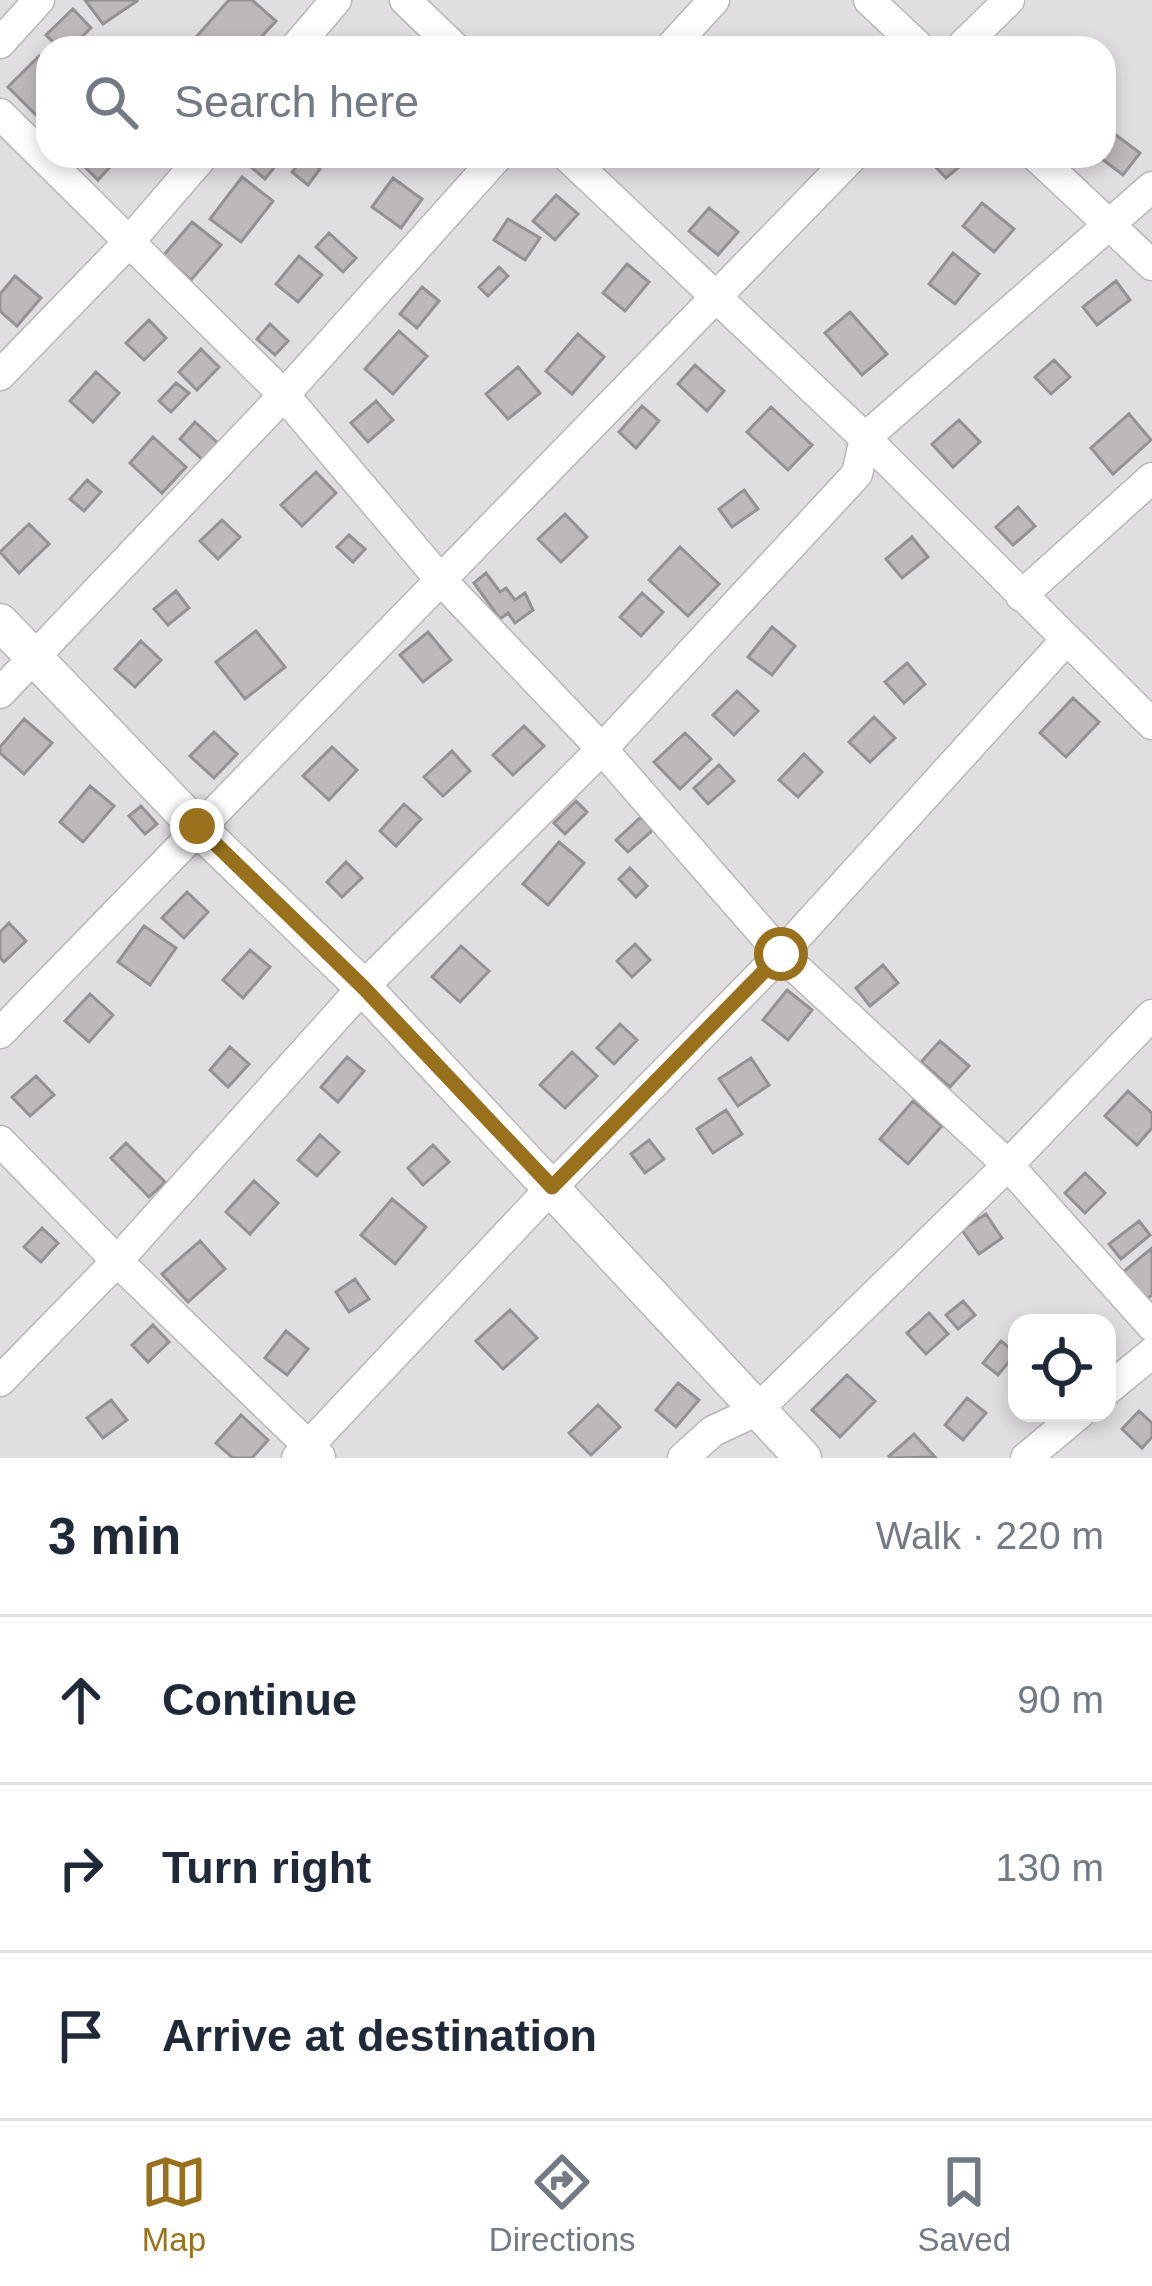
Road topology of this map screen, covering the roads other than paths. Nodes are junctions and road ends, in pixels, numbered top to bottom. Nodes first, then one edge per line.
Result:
1 (39, 0) edge
2 (336, 0) edge
3 (405, 0) edge
4 (714, 0) edge
5 (869, 0) edge
6 (1009, 0) edge
7 (305, 36) edge
8 (442, 36) edge
9 (681, 36) edge
10 (907, 36) edge
11 (972, 36) edge
12 (0, 43) edge
13 (0, 114) edge
14 (36, 150) edge
15 (54, 168) edge
16 (193, 168) edge
17 (487, 168) edge
18 (581, 168) edge
19 (841, 168) edge
20 (1049, 168) edge
21 (1152, 187) edge
22 (1110, 225) junction
23 (128, 243) junction
24 (1152, 265) edge
25 (714, 298) junction
26 (0, 375) edge
27 (284, 395) junction
28 (865, 438) junction
29 (1152, 478) edge
30 (439, 578) junction
31 (1021, 596) junction
32 (0, 622) edge
33 (1066, 640) junction
34 (33, 656) junction
35 (0, 692) edge
36 (1152, 724) edge
37 (602, 748) junction
38 (197, 826) junction
39 (781, 954) junction
40 (363, 987) junction
41 (1152, 1015) edge
42 (0, 1034) edge
43 (0, 1141) edge
44 (1007, 1165) junction
45 (552, 1187) junction
46 (117, 1262) junction
47 (1152, 1326) edge
48 (1152, 1353) edge
49 (0, 1381) edge
50 (1116, 1383) edge
51 (756, 1411) junction
52 (1069, 1422) edge
53 (308, 1454) edge
54 (683, 1458) edge
55 (803, 1458) edge
56 (1026, 1458) edge

1 - 12 street
2 - 7 street
3 - 8 street
4 - 9 street
5 - 10 street
6 - 11 street
13 - 14 street
15 - 23 street
16 - 23 street
17 - 27 street
18 - 25 street
19 - 25 street
20 - 22 street
21 - 22 street
22 - 24 street
22 - 28 street
23 - 26 street
23 - 27 street
25 - 28 street
25 - 30 street
27 - 30 street
27 - 34 street
28 - 31 street
28 - 37 street
29 - 31 street
30 - 37 street
30 - 38 street
31 - 33 street
32 - 34 street
33 - 36 street
33 - 39 street
34 - 35 street
34 - 38 street
37 - 39 street
37 - 40 street
38 - 40 street
38 - 42 street
39 - 44 street
39 - 45 street
40 - 45 street
40 - 46 street
41 - 44 street
43 - 46 street
44 - 47 street
44 - 51 street
45 - 51 street
45 - 53 street
46 - 49 street
46 - 53 street
48 - 50 street
51 - 54 street
51 - 55 street
52 - 56 street

